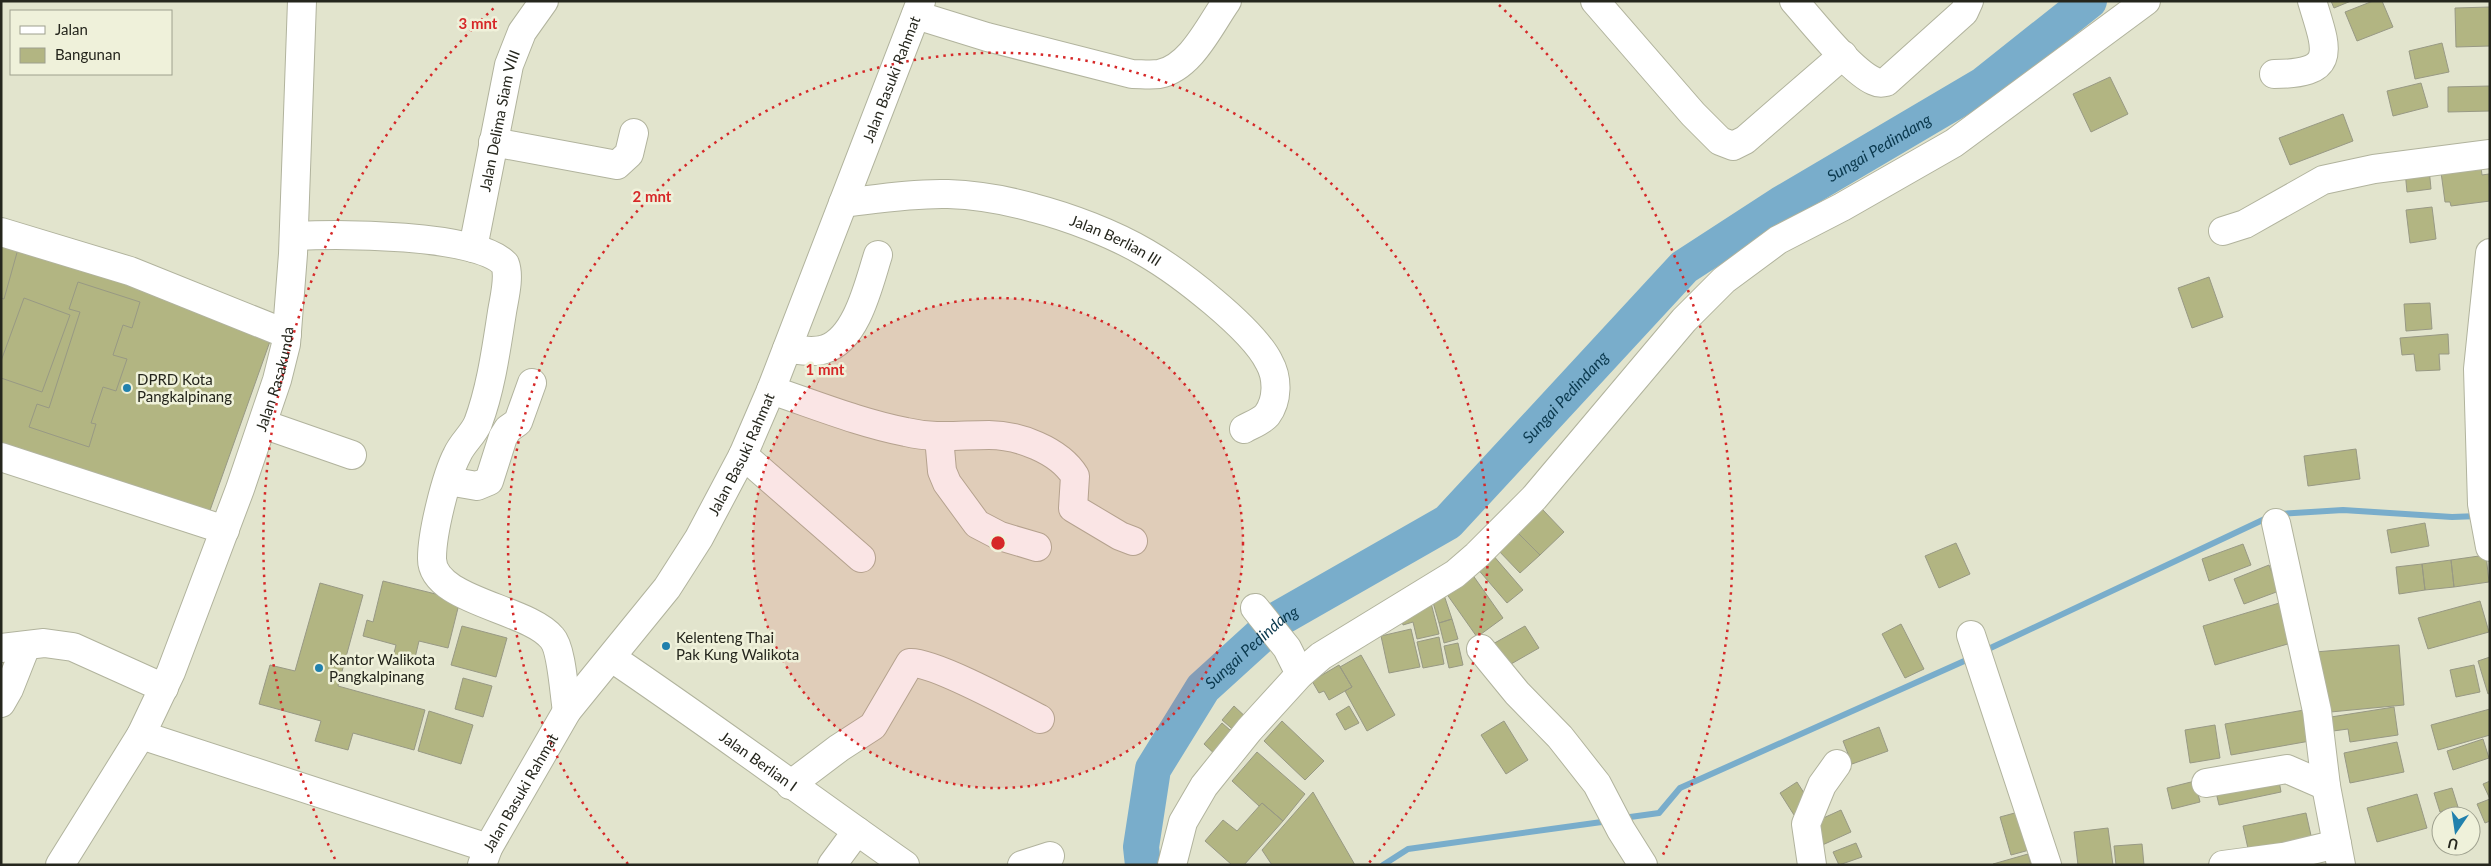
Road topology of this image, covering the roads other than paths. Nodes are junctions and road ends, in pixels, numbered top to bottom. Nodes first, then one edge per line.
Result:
1 (302, 1) edge
2 (544, 1) edge
3 (1227, 1) edge
4 (1595, 1) edge
5 (1794, 1) edge
6 (1969, 1) edge
7 (2146, 1) edge
8 (2312, 1) edge
9 (918, 8) edge
10 (1843, 54) junction
11 (2274, 74) dead end
12 (634, 133) dead end
13 (494, 142) junction
14 (2490, 154) edge
15 (843, 203) junction
16 (2223, 231) dead end
17 (1, 232) edge
18 (294, 236) junction
19 (473, 248) junction
20 (2490, 253) edge
21 (878, 254) dead end
22 (287, 334) junction
23 (787, 349) junction
24 (532, 383) dead end
25 (771, 390) junction
26 (263, 424) junction
27 (1244, 429) dead end
28 (939, 437) junction
29 (352, 455) dead end
30 (743, 455) junction
31 (1, 457) edge
32 (448, 481) junction
33 (2486, 504) edge
34 (2276, 523) dead end
35 (224, 530) junction
36 (1133, 541) dead end
37 (1037, 547) dead end
38 (2490, 547) edge
39 (861, 558) dead end
40 (1255, 608) dead end
41 (1971, 635) dead end
42 (14, 647) edge
43 (1481, 649) dead end
44 (612, 658) junction
45 (1300, 674) junction
46 (164, 688) junction
47 (1, 703) edge
48 (567, 711) junction
49 (1040, 719) dead end
50 (141, 735) junction
51 (1837, 764) dead end
52 (2206, 783) dead end
53 (790, 784) junction
54 (2326, 786) junction
55 (857, 831) junction
56 (2339, 854) edge
57 (485, 856) edge
58 (1050, 856) dead end
59 (60, 865) edge
60 (832, 865) edge
61 (905, 865) edge
62 (1022, 865) edge
63 (1172, 865) edge
64 (1642, 865) edge
65 (1812, 865) edge
66 (2047, 865) edge
67 (2223, 865) edge

1 - 18 street, Jalan Rasakunda
2 - 13 street, Jalan Delima Siam VIII
3 - 9 street
4 - 10 street
5 - 10 street
6 - 10 street
7 - 45 street
8 - 11 street
9 - 15 street, Jalan Basuki Rahmat
12 - 13 street
13 - 19 street, Jalan Delima Siam VIII
14 - 16 street
15 - 23 street, Jalan Basuki Rahmat
15 - 27 street, Jalan Berlian III
17 - 22 street
18 - 19 street
18 - 22 street, Jalan Rasakunda
19 - 32 street
20 - 33 street
21 - 23 street
22 - 26 street, Jalan Rasakunda
23 - 25 street, Jalan Basuki Rahmat
24 - 32 street
25 - 28 street
25 - 30 street, Jalan Basuki Rahmat
26 - 29 street
26 - 35 street, Jalan Rasakunda
28 - 36 street
28 - 37 street
30 - 39 street
30 - 44 street, Jalan Basuki Rahmat
31 - 35 street
32 - 48 street
33 - 38 street
34 - 54 street
35 - 46 street, Jalan Rasakunda
40 - 45 street
41 - 66 street
42 - 46 street
42 - 47 street
43 - 64 street
44 - 48 street, Jalan Basuki Rahmat
44 - 53 street, Jalan Berlian I
45 - 63 street
46 - 50 street, Jalan Rasakunda
48 - 57 street, Jalan Basuki Rahmat
49 - 53 street
50 - 57 street
50 - 59 street, Jalan Rasakunda
51 - 65 street
52 - 54 street
53 - 55 street, Jalan Berlian I
54 - 56 street
55 - 60 street
55 - 61 street, Jalan Berlian I
56 - 67 street
58 - 62 street

